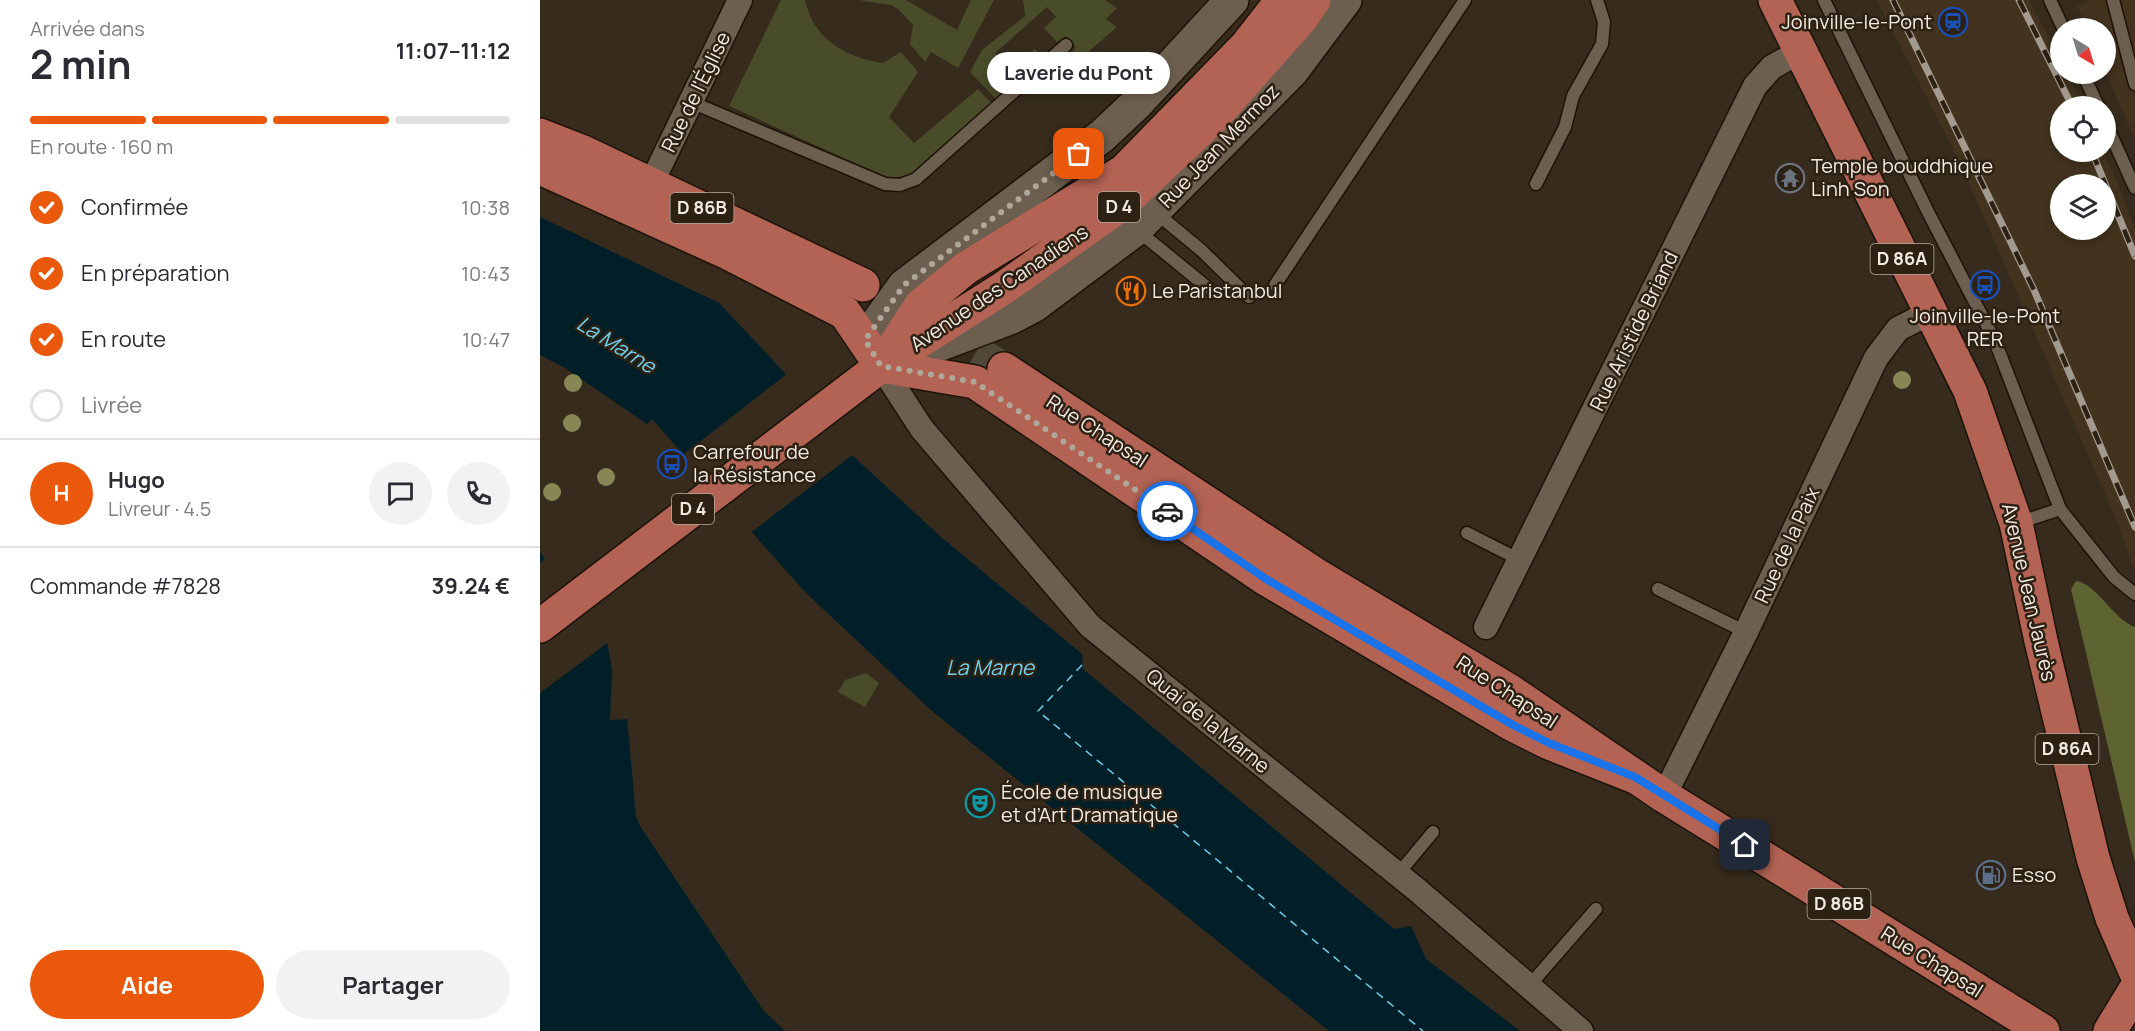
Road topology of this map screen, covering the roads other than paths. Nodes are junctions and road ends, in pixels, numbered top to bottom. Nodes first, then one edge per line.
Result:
1 (740, 0) edge
2 (1232, 0) edge
3 (1282, 0) edge
4 (1314, 0) edge
5 (1345, 0) edge
6 (1465, 0) edge
7 (1597, 0) edge
8 (1775, 0) edge
9 (1824, 0) edge
10 (2050, 0) edge
11 (2113, 0) edge
12 (2058, 18) edge
13 (1066, 45) dead end
14 (1799, 52) junction
15 (2135, 84) edge
16 (691, 102) junction
17 (540, 135) edge
18 (2116, 146) edge
19 (540, 168) edge
20 (651, 184) junction
21 (1536, 184) dead end
22 (2135, 188) edge
23 (1145, 220) junction
24 (863, 285) dead end
25 (1275, 285) dead end
26 (1208, 288) dead end
27 (1249, 297) dead end
28 (1929, 313) junction
29 (873, 353) junction
30 (1004, 369) tunnel mouth
31 (2060, 509) junction
32 (2016, 523) junction
33 (1467, 533) dead end
34 (1521, 560) junction
35 (1658, 589) dead end
36 (2135, 594) edge
37 (540, 626) edge
38 (1486, 627) dead end
39 (1746, 632) junction
40 (1635, 777) junction
41 (1664, 796) junction
42 (1433, 832) dead end
43 (1398, 874) junction
44 (1596, 909) dead end
45 (2135, 970) edge
46 (1528, 986) junction
47 (2135, 990) edge
48 (1581, 1031) edge
49 (2043, 1031) edge
50 (2110, 1031) edge

1 - 16 street, Rue de l'Église
2 - 29 street
3 - 29 main road, Avenue des Canadiens / D 4
4 - 29 main road, Avenue des Canadiens / D 4
5 - 23 street, Rue Jean Mermoz
6 - 25 lane
7 - 21 lane
8 - 14 main road, Avenue Jean Jaurès / D 86A
9 - 31 lane
10 - 12 lane
11 - 15 lane
13 - 16 lane
14 - 28 main road, Avenue Jean Jaurès / D 86A
14 - 34 street, Rue Aristide Briand
16 - 20 street, Rue de l'Église
17 - 20 main road, D 86B
18 - 22 lane
19 - 29 main road
20 - 24 main road, D 86B
23 - 26 lane
23 - 27 lane
23 - 29 street, Rue Jean Mermoz
28 - 32 main road, Avenue Jean Jaurès / D 86A
28 - 39 street, Rue de la Paix
29 - 37 main road, D 4
29 - 40 main road
29 - 43 street, Quai de la Marne
30 - 40 main road, Rue Chapsal / D 86B
31 - 32 lane
31 - 36 lane
32 - 45 main road, Avenue Jean Jaurès / D 86A
33 - 34 lane
34 - 38 street, Rue Aristide Briand
35 - 39 lane
39 - 41 street, Rue de la Paix
40 - 41 main road, Rue Chapsal / D 86B
41 - 49 main road, Rue Chapsal / D 86B
42 - 43 lane
43 - 46 street, Quai de la Marne
44 - 46 lane
46 - 48 street, Quai de la Marne
47 - 50 main road

